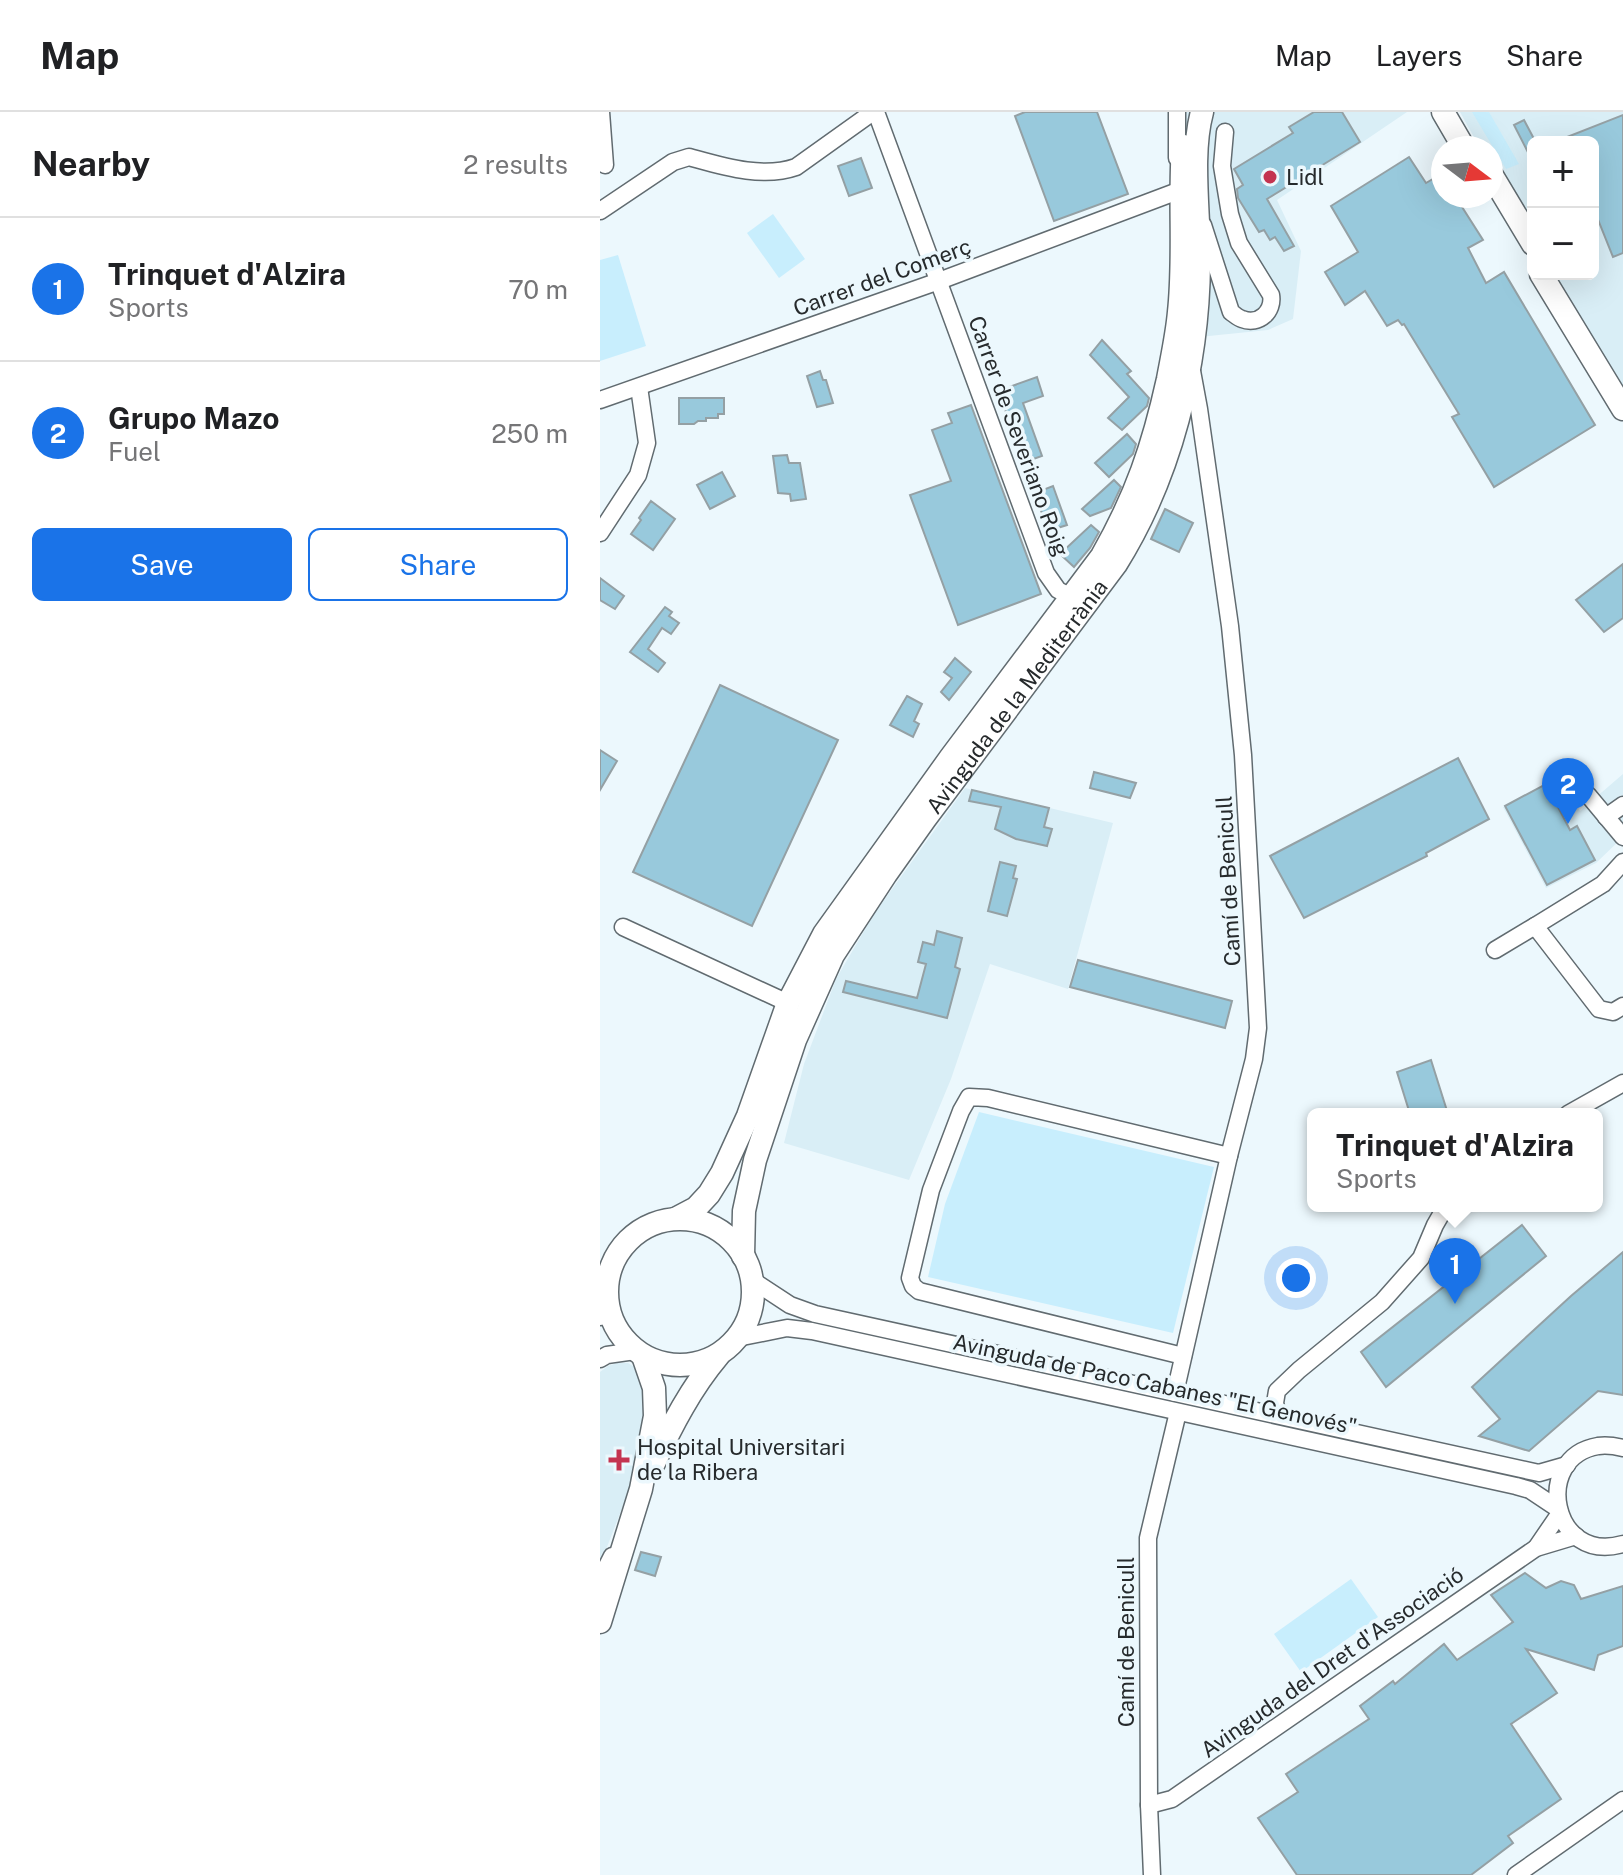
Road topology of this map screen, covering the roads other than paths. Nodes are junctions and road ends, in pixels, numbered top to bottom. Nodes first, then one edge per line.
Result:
1 (601, 112) edge
2 (874, 112) edge
3 (1177, 112) edge
4 (1188, 112) edge
5 (1202, 112) edge
6 (1443, 112) edge
7 (1454, 112) edge
8 (1225, 132) dead end
9 (1457, 136) edge
10 (1468, 136) edge
11 (605, 165) dead end
12 (1178, 191) junction
13 (1503, 194) edge
14 (1501, 208) edge
15 (600, 211) edge
16 (1199, 214) junction
17 (1181, 230) junction
18 (1527, 234) edge
19 (1527, 251) edge
20 (1545, 280) edge
21 (1555, 280) edge
22 (939, 281) junction
23 (1190, 361) junction
24 (639, 387) junction
25 (1623, 393) edge
26 (600, 400) edge
27 (1623, 409) edge
28 (600, 533) edge
29 (1071, 597) junction
30 (1588, 795) dead end
31 (1623, 805) edge
32 (1606, 817) junction
33 (1623, 837) edge
34 (1623, 862) edge
35 (1535, 926) junction
36 (623, 927) dead end
37 (1495, 950) dead end
38 (788, 1003) junction
39 (1623, 1006) edge
40 (1623, 1083) edge
41 (1579, 1108) edge
42 (1229, 1156) junction
43 (1443, 1212) edge
44 (677, 1218) junction
45 (743, 1256) junction
46 (752, 1280) junction
47 (603, 1306) edge
48 (737, 1338) junction
49 (639, 1354) junction
50 (719, 1355) junction
51 (1183, 1356) junction
52 (600, 1359) edge
53 (1175, 1393) junction
54 (1178, 1412) junction
55 (1278, 1415) junction
56 (1623, 1447) edge
57 (1567, 1465) junction
58 (640, 1495) junction
59 (1559, 1510) junction
60 (1576, 1536) junction
61 (1623, 1544) edge
62 (1536, 1548) junction
63 (600, 1580) edge
64 (600, 1622) edge
65 (1623, 1800) edge
66 (1149, 1805) junction
67 (1152, 1875) edge
68 (1516, 1875) edge

1 - 11 street
2 - 15 street
2 - 22 street, Carrer de Severiano Roig
3 - 12 street
4 - 17 main road
5 - 16 main road, Avinguda de la Mediterrània
6 - 9 main road
7 - 10 main road
8 - 16 street
12 - 17 street
12 - 22 street, Carrer del Comerç
13 - 18 main road
14 - 19 main road
16 - 23 main road, Avinguda de la Mediterrània
17 - 29 main road, Avinguda de la Mediterrània
20 - 27 main road
21 - 25 main road
22 - 24 street, Carrer del Comerç
22 - 29 street, Carrer de Severiano Roig
23 - 42 street, Camí de Benicull
23 - 45 main road, Avinguda de la Mediterrània
24 - 26 street, Carrer del Comerç
24 - 28 street
29 - 38 main road, Avinguda de la Mediterrània
30 - 32 street
31 - 32 street
32 - 33 street
34 - 35 street
35 - 37 street
35 - 39 street
36 - 38 street
38 - 44 main road, Avinguda de la Mediterrània
40 - 41 street
42 - 51 street, Camí de Benicull
42 - 51 street
43 - 55 street
44 - 45 main road
44 - 47 main road
45 - 46 main road
46 - 48 main road
46 - 53 street, Avinguda de Paco Cabanes "El Genovés"
47 - 49 main road
48 - 50 main road
48 - 54 street, Avinguda de Paco Cabanes "El Genovés"
49 - 50 main road
49 - 52 street
49 - 58 main road
50 - 58 main road
51 - 53 street, Camí de Benicull
53 - 55 street, Avinguda de Paco Cabanes "El Genovés"
54 - 59 street, Avinguda de Paco Cabanes "El Genovés"
54 - 66 street, Camí de Benicull
55 - 57 street, Avinguda de Paco Cabanes "El Genovés"
56 - 57 street
57 - 59 street
58 - 63 street
58 - 64 main road
59 - 60 street
59 - 62 street, Avinguda del Dret d'Associació
60 - 61 street
60 - 62 street, Avinguda del Dret d'Associació
62 - 66 street, Avinguda del Dret d'Associació
65 - 68 street
66 - 67 street, Camí de Benicull

